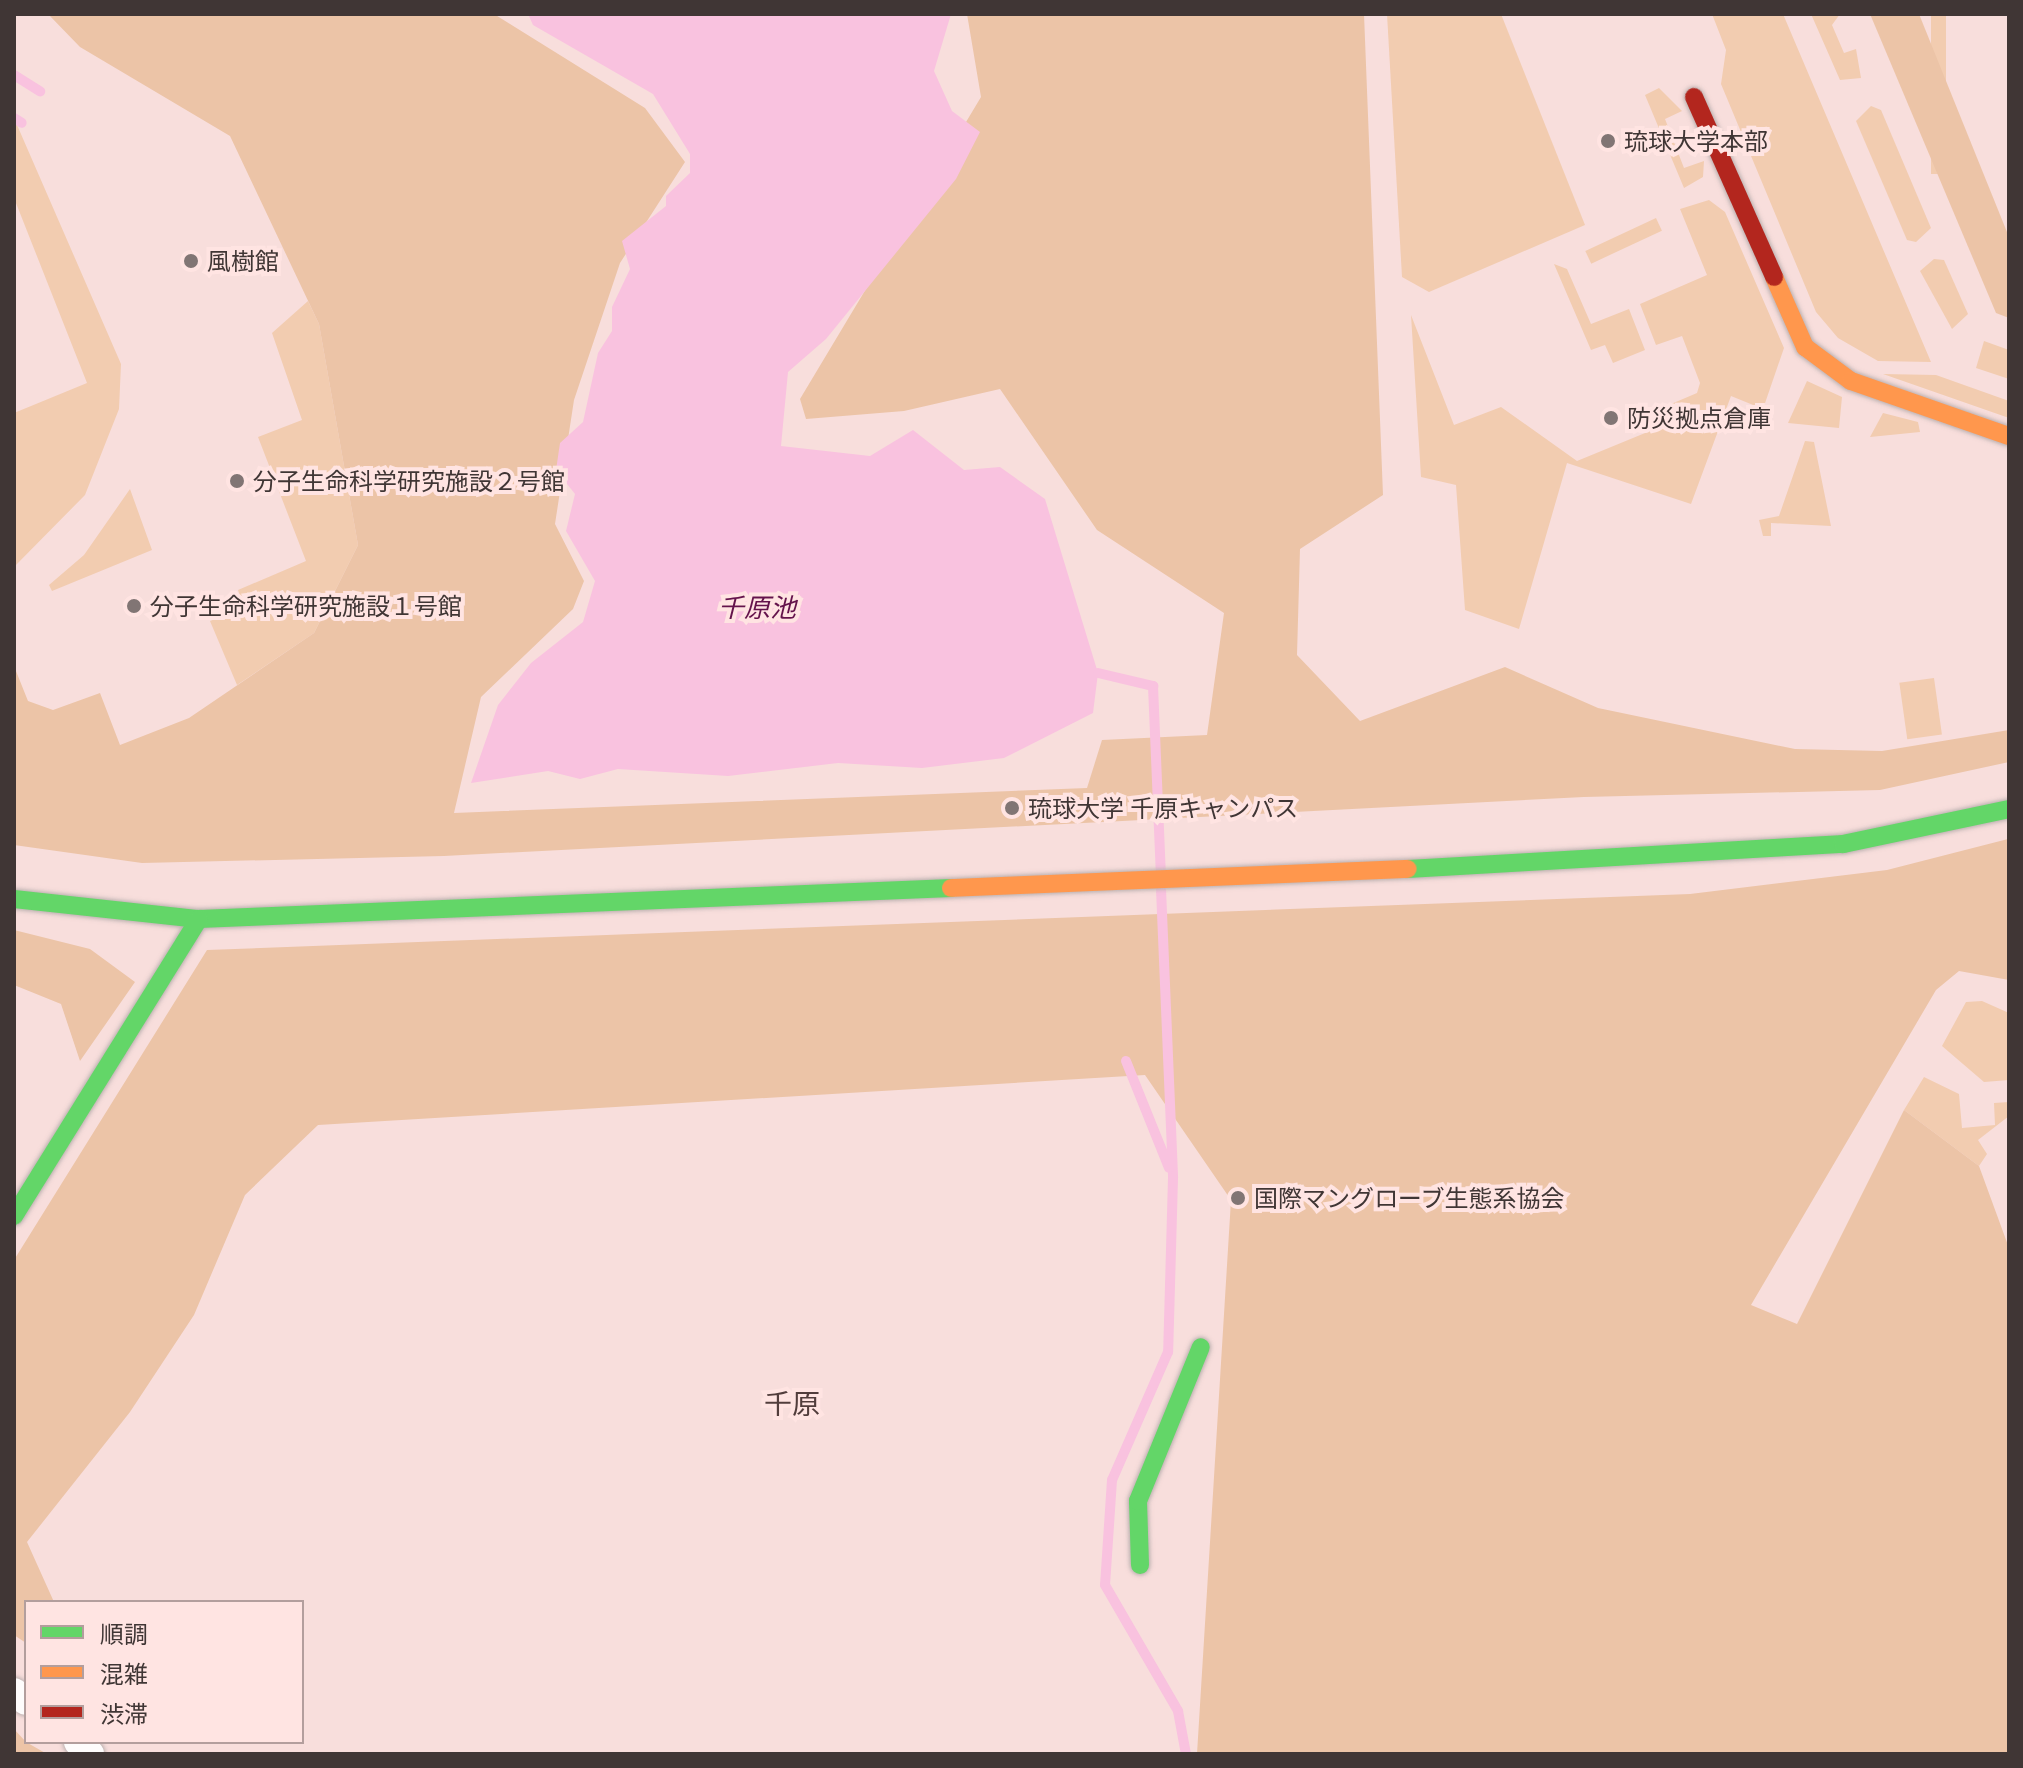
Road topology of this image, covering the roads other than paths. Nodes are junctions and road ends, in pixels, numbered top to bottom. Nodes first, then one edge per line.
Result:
1 (1694, 97) dead end
2 (2009, 436) edge
3 (2009, 809) edge
4 (14, 899) edge
5 (199, 919) junction
6 (14, 1216) edge
7 (1201, 1347) dead end
8 (1140, 1565) dead end

1 - 2 street
3 - 5 street
4 - 5 street
5 - 6 street
7 - 8 street

